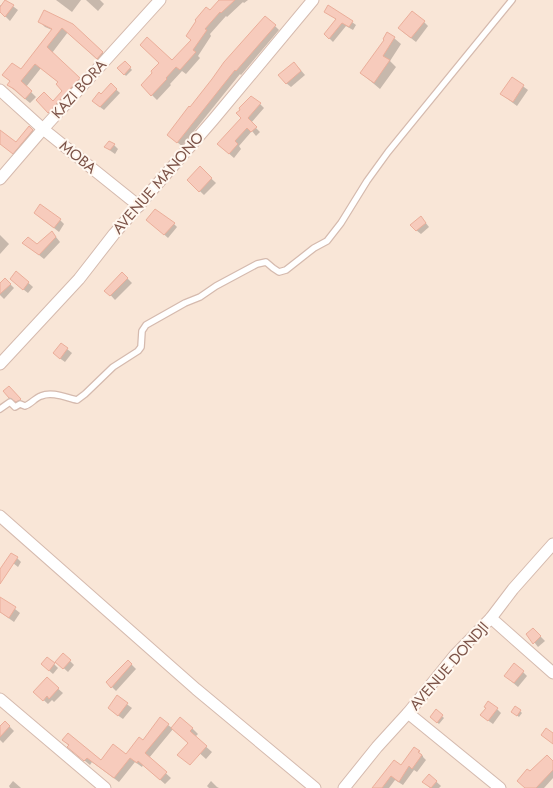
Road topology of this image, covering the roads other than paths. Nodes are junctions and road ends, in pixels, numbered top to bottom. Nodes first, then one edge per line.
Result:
1 (160, 0) edge
2 (313, 0) edge
3 (512, 0) edge
4 (0, 90) edge
5 (43, 129) junction
6 (0, 179) edge
7 (139, 206) junction
8 (0, 364) edge
9 (0, 409) edge
10 (0, 516) edge
11 (553, 544) edge
12 (491, 618) junction
13 (553, 673) edge
14 (0, 700) edge
15 (408, 713) junction
16 (106, 788) edge
17 (315, 788) edge
18 (344, 788) edge
19 (500, 788) edge

1 - 5 street, KAZI BORA
2 - 7 street, AVENUE MANONO
3 - 9 lane
4 - 5 street, MOBA
5 - 6 street, KAZI BORA
5 - 7 street, MOBA
7 - 8 street, AVENUE MANONO
10 - 17 street
11 - 12 street, AVENUE DONDJI
12 - 13 street
12 - 15 street, AVENUE DONDJI
14 - 16 street
15 - 18 street, AVENUE DONDJI
15 - 19 street

